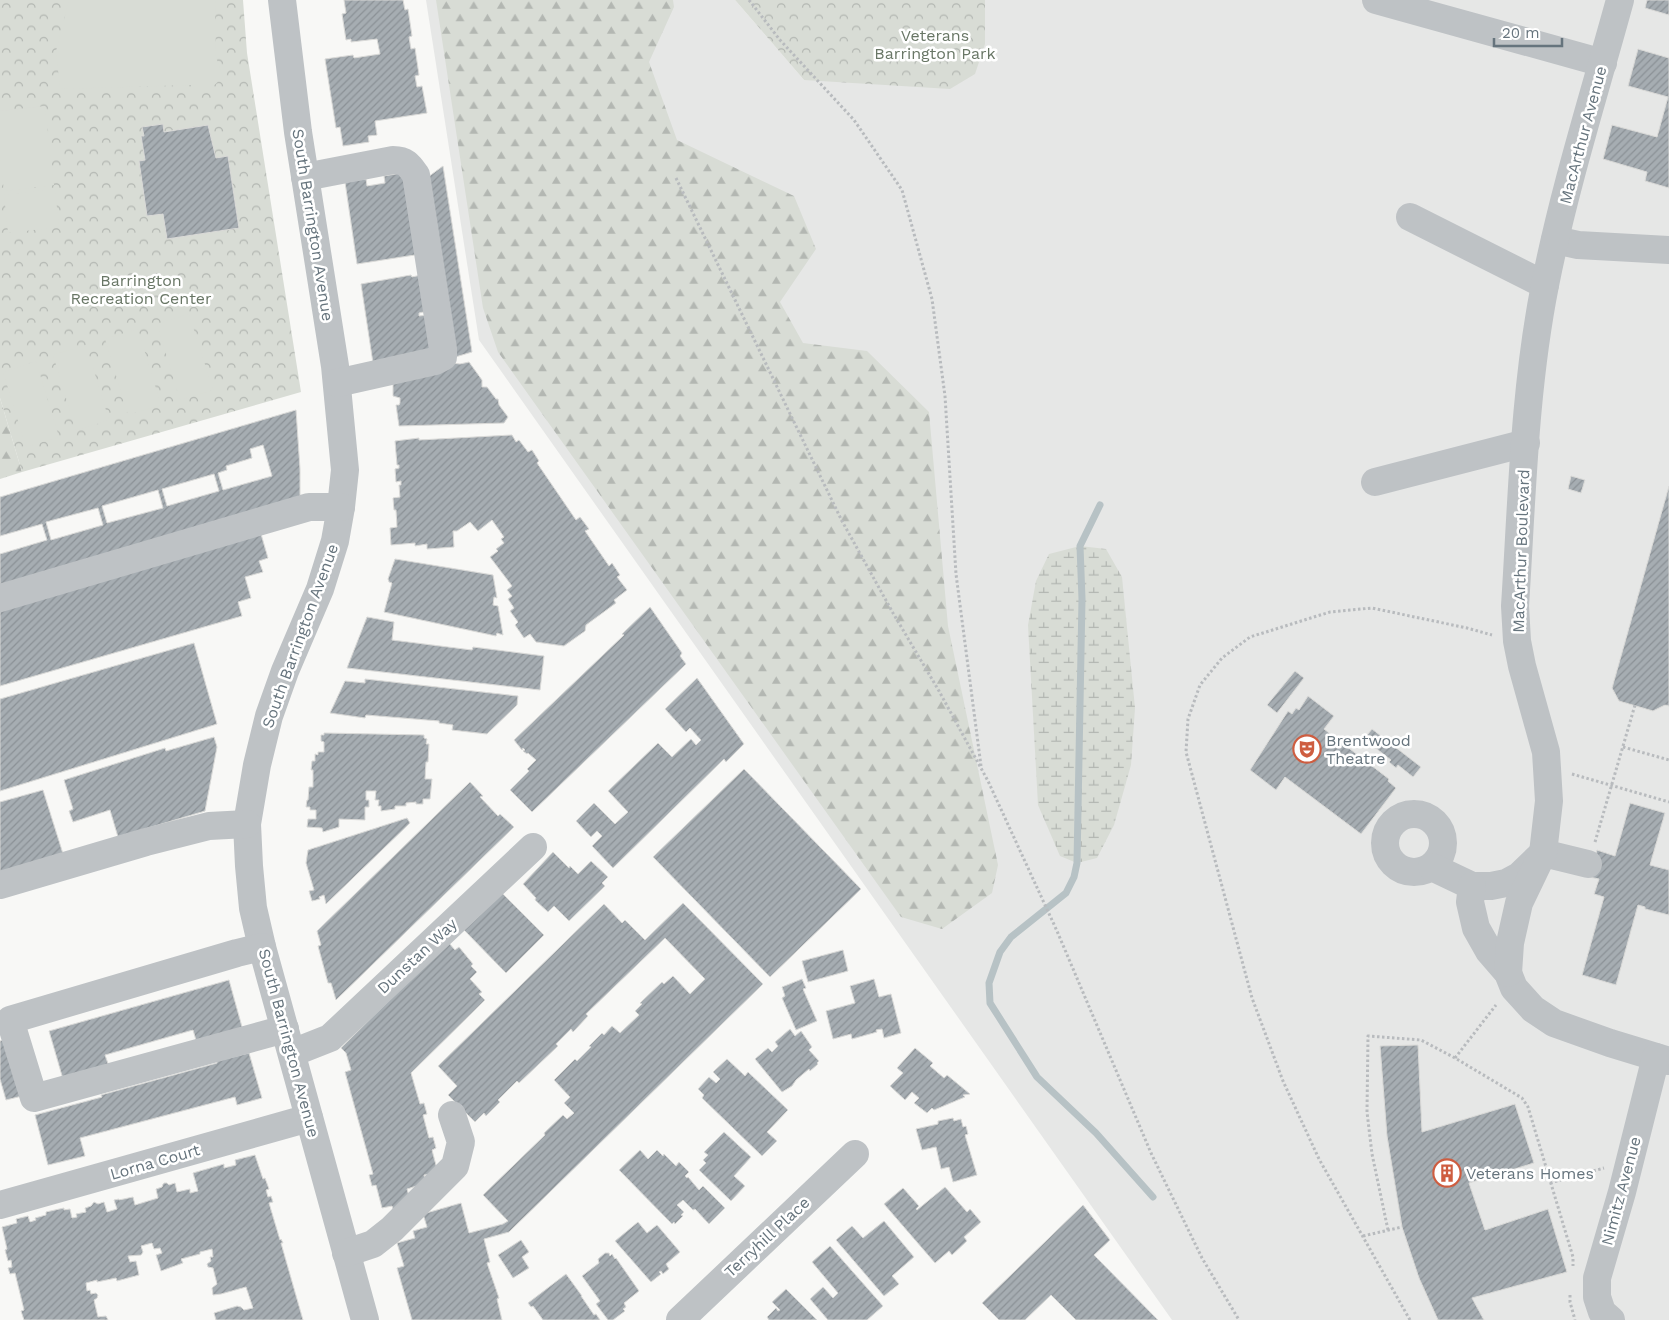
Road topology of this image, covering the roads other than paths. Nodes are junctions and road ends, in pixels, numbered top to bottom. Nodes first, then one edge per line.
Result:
1 (282, 0) edge
2 (1376, 0) edge
3 (1620, 0) edge
4 (1603, 63) junction
5 (305, 177) junction
6 (1410, 217) dead end
7 (1555, 240) junction
8 (1669, 250) edge
9 (1545, 285) junction
10 (337, 383) junction
11 (1526, 443) junction
12 (1375, 482) dead end
13 (341, 506) junction
14 (0, 598) edge
15 (247, 824) junction
16 (534, 847) dead end
17 (1543, 853) junction
18 (1588, 864) road end
19 (1432, 867) dead end
20 (0, 885) edge
21 (1472, 886) junction
22 (262, 947) junction
23 (1508, 973) junction
24 (289, 1041) junction
25 (1663, 1059) edge
26 (452, 1115) dead end
27 (309, 1118) junction
28 (855, 1154) dead end
29 (0, 1205) edge
30 (346, 1252) junction
31 (365, 1320) edge
32 (680, 1320) edge
33 (1611, 1320) edge

1 - 5 street, South Barrington Avenue
2 - 4 street
3 - 4 street, MacArthur Avenue
4 - 7 street, MacArthur Avenue
5 - 10 street, South Barrington Avenue
5 - 10 street
6 - 9 street
7 - 8 street
7 - 9 street, MacArthur Boulevard
9 - 11 street, MacArthur Boulevard
10 - 13 street, South Barrington Avenue
11 - 12 street
11 - 17 street, MacArthur Boulevard
13 - 14 street
13 - 15 street, South Barrington Avenue
15 - 20 street
15 - 22 street, South Barrington Avenue
16 - 24 street, Dunstan Way
17 - 18 street
17 - 21 street
17 - 23 street, MacArthur Boulevard
19 - 21 street
21 - 23 street
22 - 24 street, South Barrington Avenue
22 - 24 street, Dunstan Way
23 - 25 street
24 - 27 street, South Barrington Avenue
25 - 33 street, Nimitz Avenue
26 - 30 street
27 - 29 street, Lorna Court
27 - 30 street, South Barrington Avenue
28 - 32 street, Terryhill Place
30 - 31 street, South Barrington Avenue

